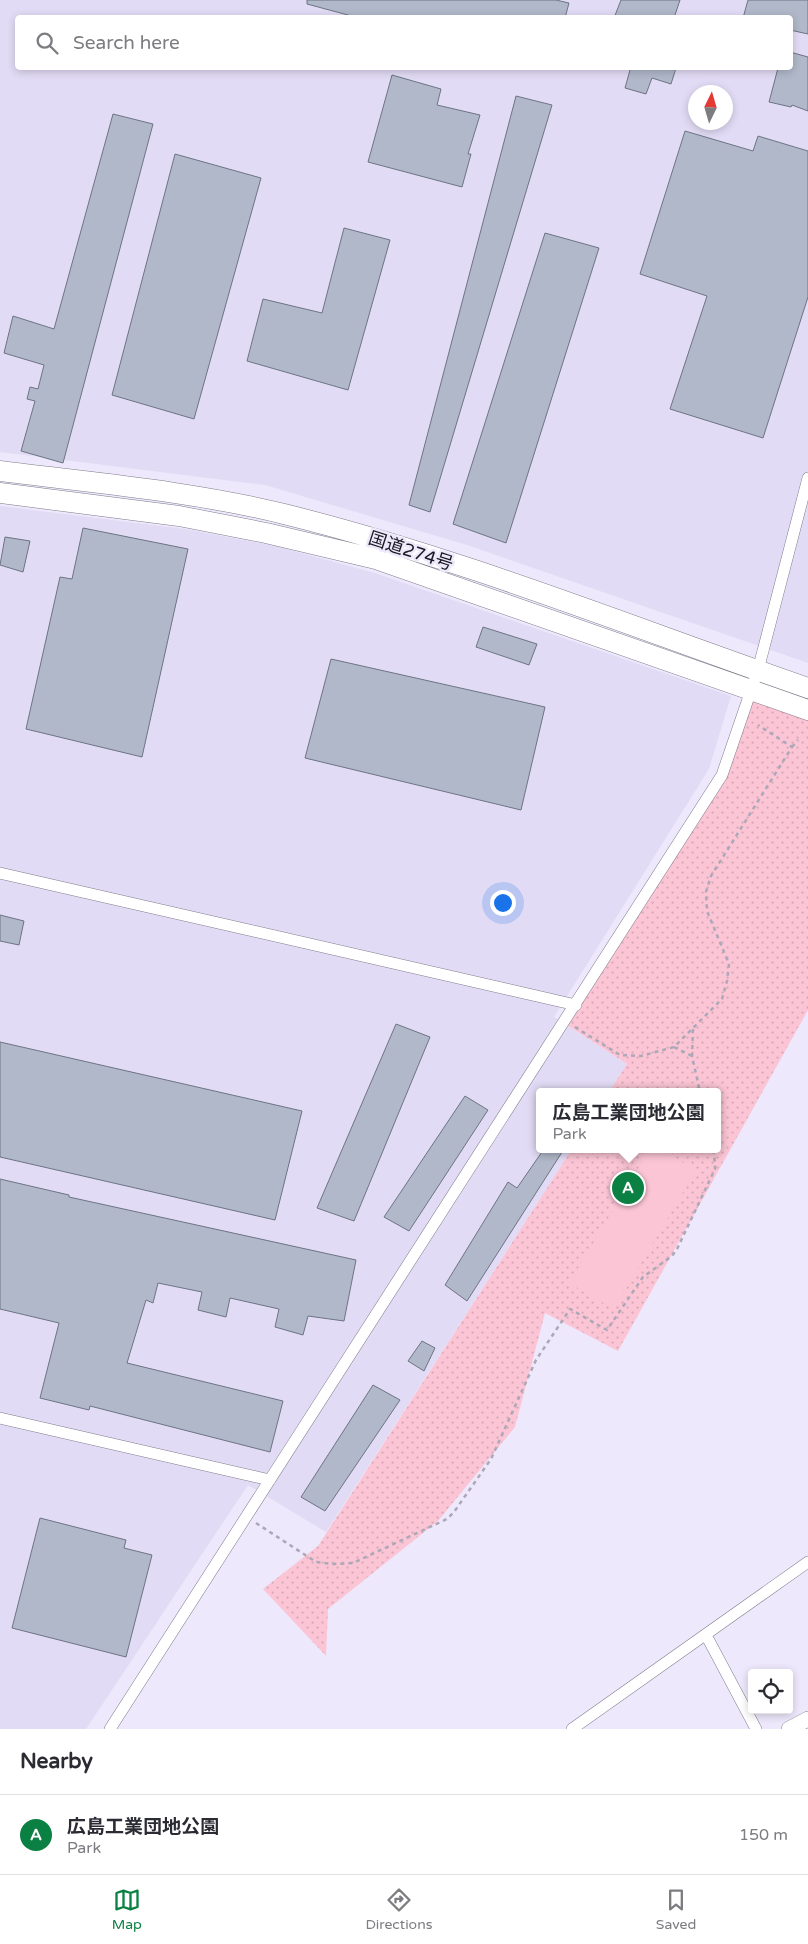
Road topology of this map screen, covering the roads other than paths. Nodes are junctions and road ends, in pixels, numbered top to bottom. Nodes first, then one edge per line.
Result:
1 (0, 471) edge
2 (808, 478) edge
3 (0, 493) edge
4 (758, 670) junction
5 (808, 688) edge
6 (752, 690) junction
7 (808, 710) edge
8 (0, 873) edge
9 (576, 1005) junction
10 (0, 1418) edge
11 (270, 1480) junction
12 (808, 1562) edge
13 (706, 1635) junction
14 (808, 1719) edge
15 (110, 1729) edge
16 (572, 1729) edge
17 (756, 1729) edge
18 (789, 1729) edge

1 - 4 highway, 国道274号
2 - 4 street
3 - 6 highway, 国道274号
4 - 5 highway, 国道274号
4 - 6 street
6 - 7 highway, 国道274号
6 - 9 street
8 - 9 street
9 - 11 street
10 - 11 street
11 - 15 street
12 - 13 street
13 - 16 street
13 - 17 street
14 - 18 street

